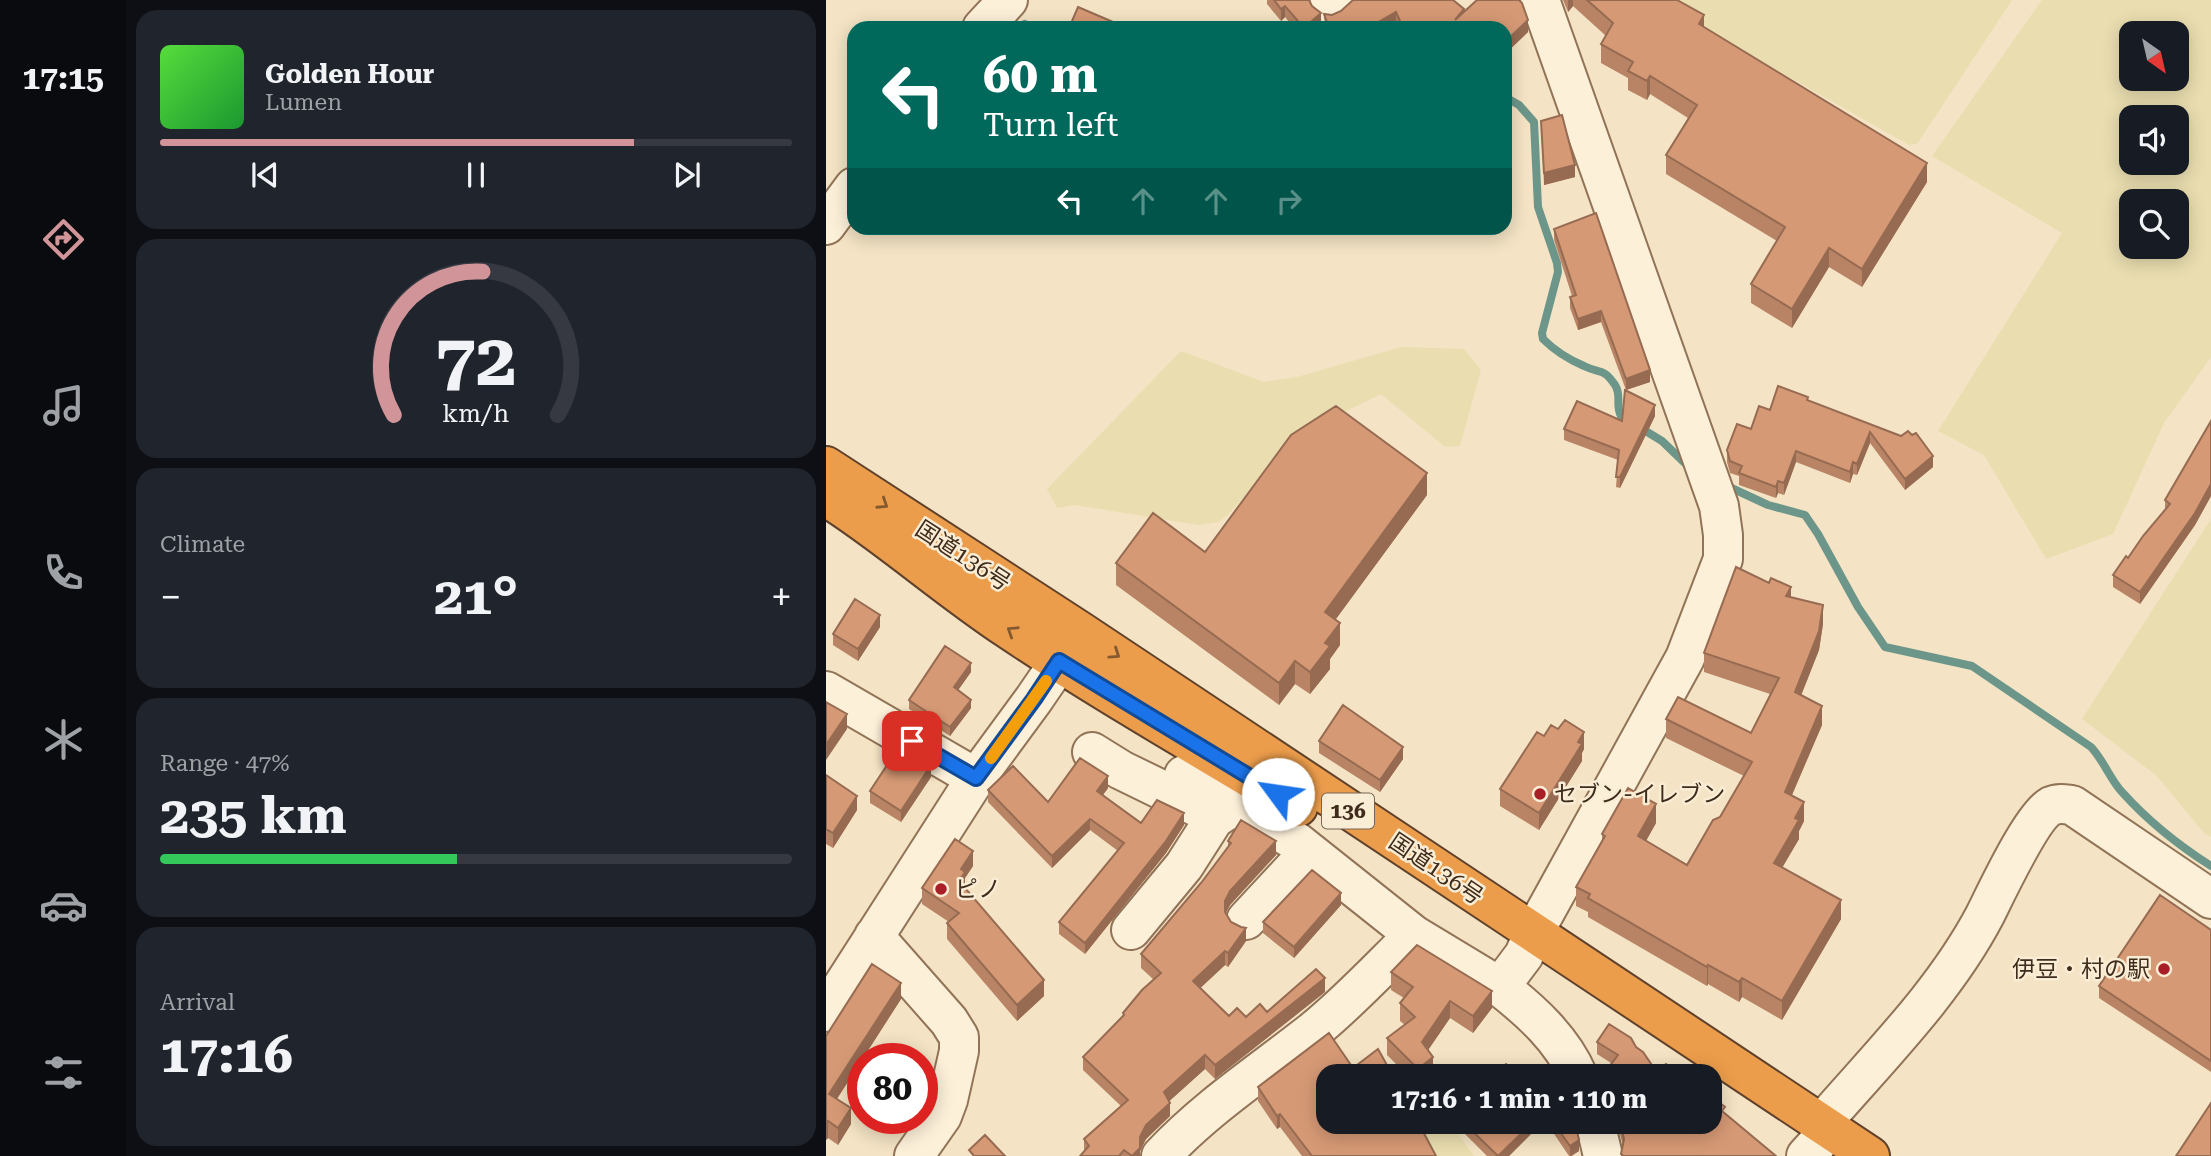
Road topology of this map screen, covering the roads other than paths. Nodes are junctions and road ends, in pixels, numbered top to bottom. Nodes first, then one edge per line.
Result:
1 (1008, 0) edge
2 (1541, 0) edge
3 (988, 21) edge
4 (847, 196) edge
5 (826, 225) edge
6 (826, 466) edge
7 (826, 497) edge
8 (1070, 646) junction
9 (826, 691) edge
10 (1092, 752) dead end
11 (1184, 775) dead end
12 (976, 778) junction
13 (1228, 811) junction
14 (1309, 852) junction
15 (2211, 899) edge
16 (1246, 920) dead end
17 (1131, 930) dead end
18 (1414, 935) junction
19 (874, 936) junction
20 (1529, 944) junction
21 (1500, 986) junction
22 (826, 1012) edge
23 (1570, 1064) edge
24 (1598, 1134) edge
25 (1819, 1145) edge
26 (914, 1156) edge
27 (1161, 1156) edge
28 (1603, 1156) edge
29 (1870, 1156) edge

1 - 3 street
2 - 20 street
4 - 5 street
6 -> 8 highway, 国道136号 / 136
8 -> 7 highway, 国道136号 / 136
8 - 12 street
8 - 20 highway, 国道136号 / 136
9 - 12 street
10 - 13 street
11 - 13 street
12 - 19 street
13 - 14 street
13 - 17 street
14 - 16 street
14 - 18 street
15 - 25 street
18 - 21 street
18 - 27 street
19 - 22 street
19 - 26 street
20 - 21 street
20 - 25 highway, 国道136号 / 136
21 - 23 street
24 - 28 street
25 - 29 highway, 国道136号 / 136

